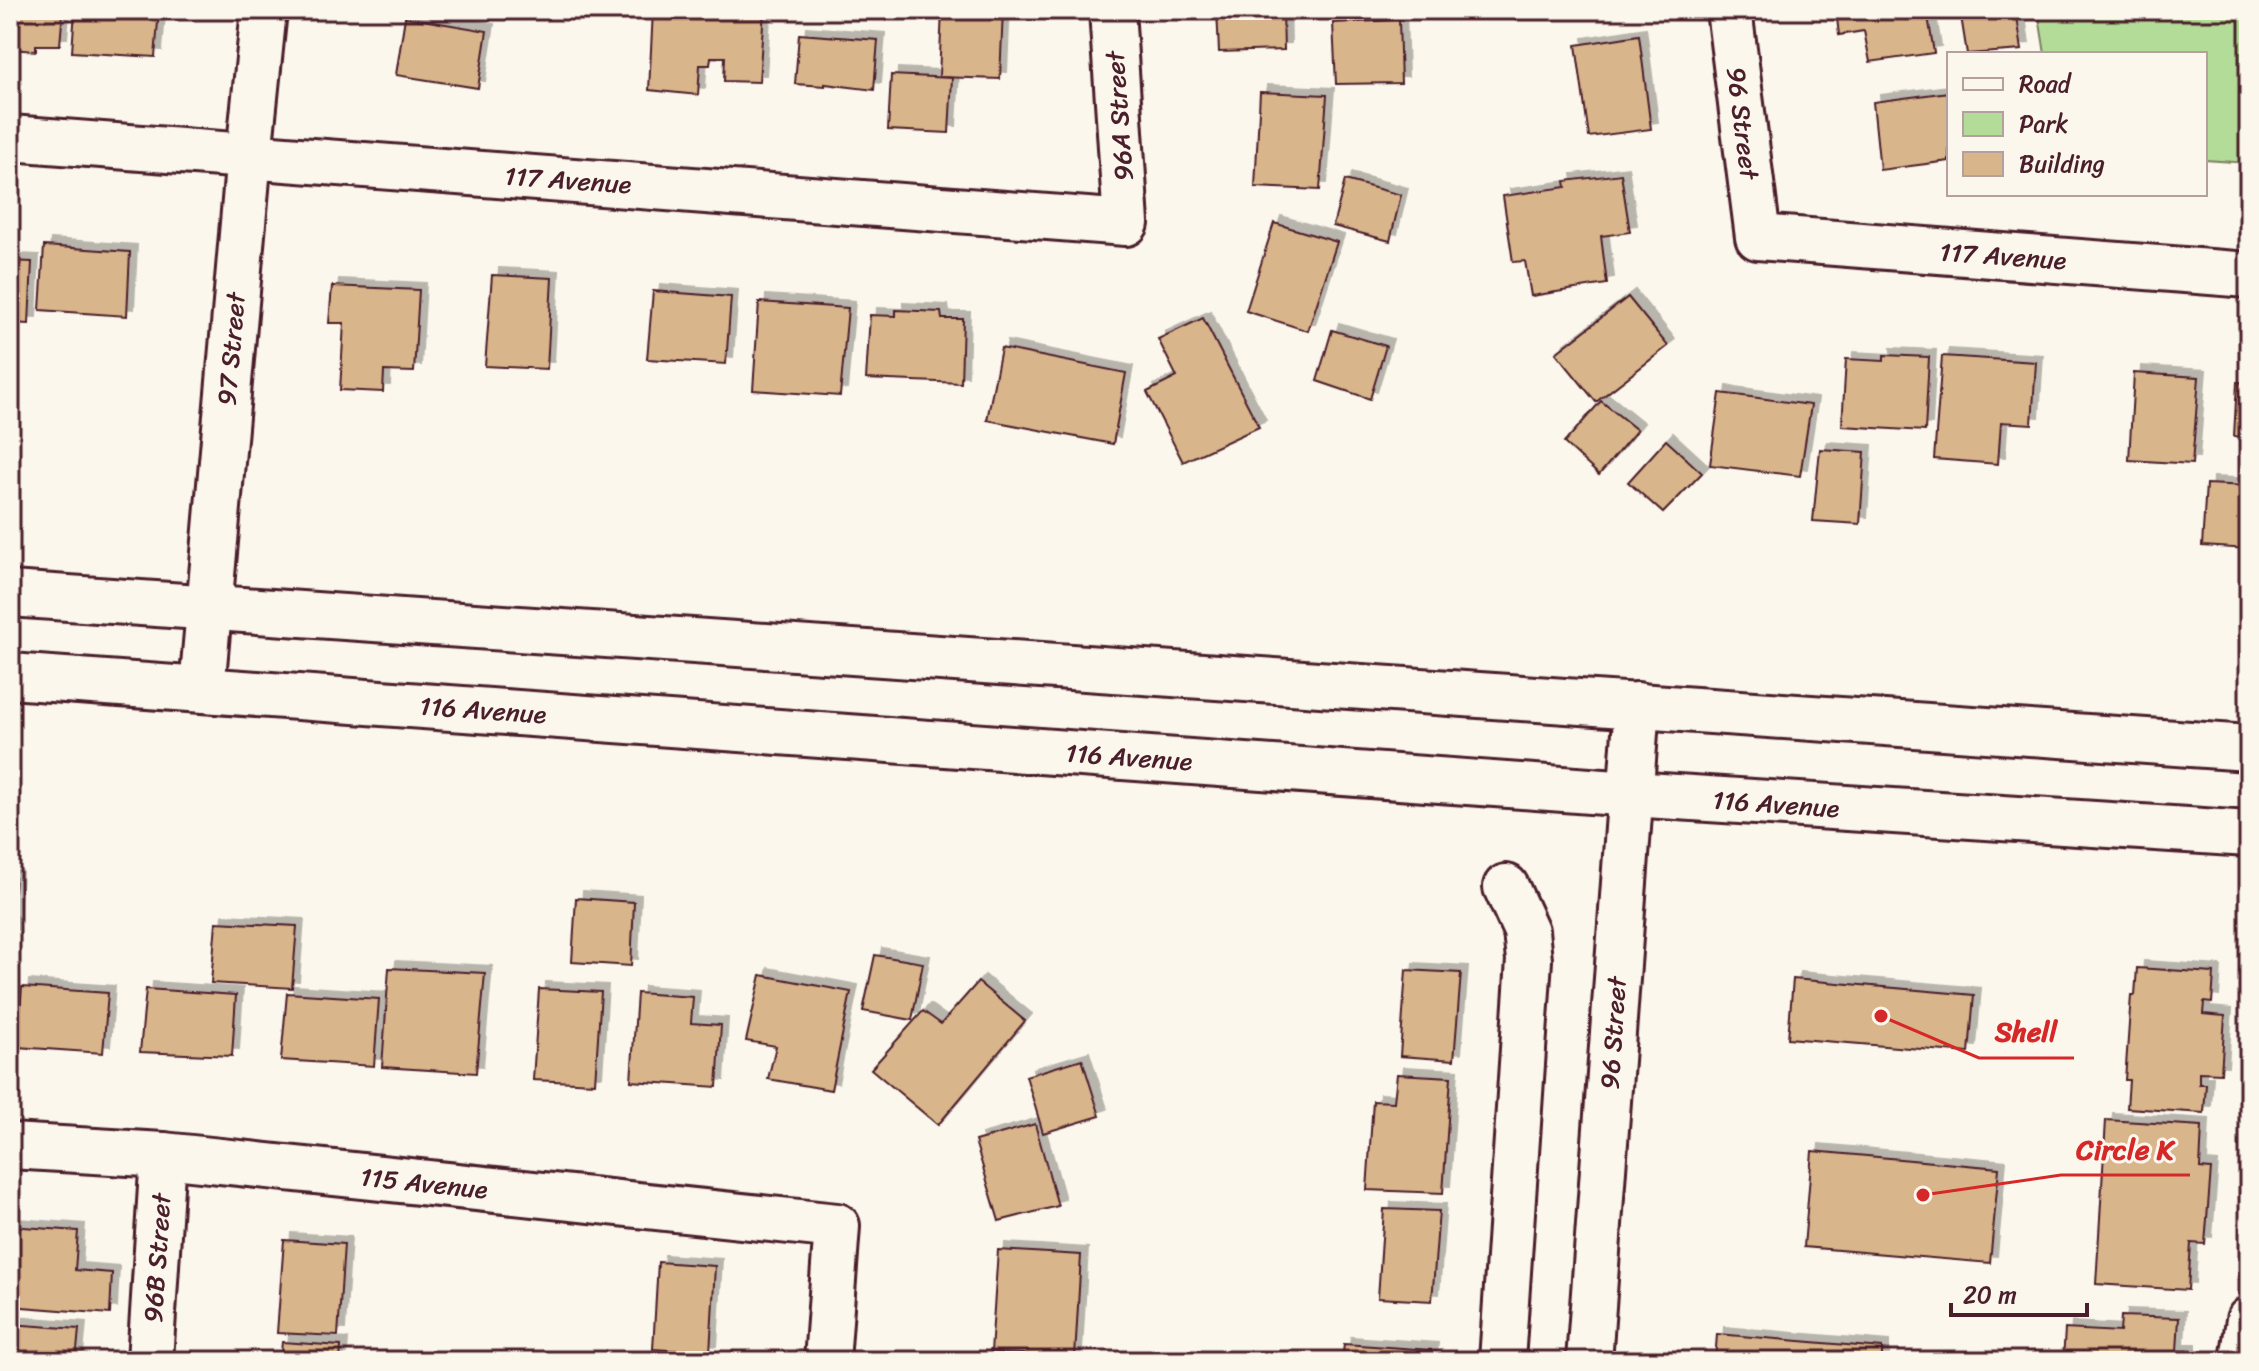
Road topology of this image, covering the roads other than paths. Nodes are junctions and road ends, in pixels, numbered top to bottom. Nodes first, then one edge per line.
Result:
1 (264, 10) edge
2 (1112, 10) edge
3 (1729, 10) edge
4 (10, 138) edge
5 (249, 155) junction
6 (1126, 223) joint
7 (1758, 237) joint
8 (2249, 275) edge
9 (10, 594) edge
10 (208, 608) junction
11 (10, 676) edge
12 (202, 689) junction
13 (1637, 705) junction
14 (2249, 748) edge
15 (1631, 794) junction
16 (2249, 834) edge
17 (1506, 887) dead end
18 (10, 1146) edge
19 (163, 1155) junction
20 (2249, 1320) edge
21 (150, 1361) edge
22 (827, 1361) edge
23 (1502, 1361) edge
24 (1589, 1361) edge
25 (2243, 1361) edge

1 - 5 street, 97 Street
2 - 6 street, 96A Street
3 - 7 street, 96 Street
4 - 5 street, 117 Avenue
5 - 6 street, 117 Avenue
5 - 10 street, 97 Street
7 - 8 street, 117 Avenue
9 - 10 street
10 - 12 street, 97 Street
10 - 13 street
11 - 12 street, 116 Avenue
12 - 15 street, 116 Avenue
13 - 14 street
13 - 15 street, 96 Street
15 - 16 street, 116 Avenue
15 - 24 street, 96 Street
17 - 23 street
18 - 19 street, 115 Avenue
19 - 21 street, 96B Street
19 - 22 street, 115 Avenue
20 - 25 street

